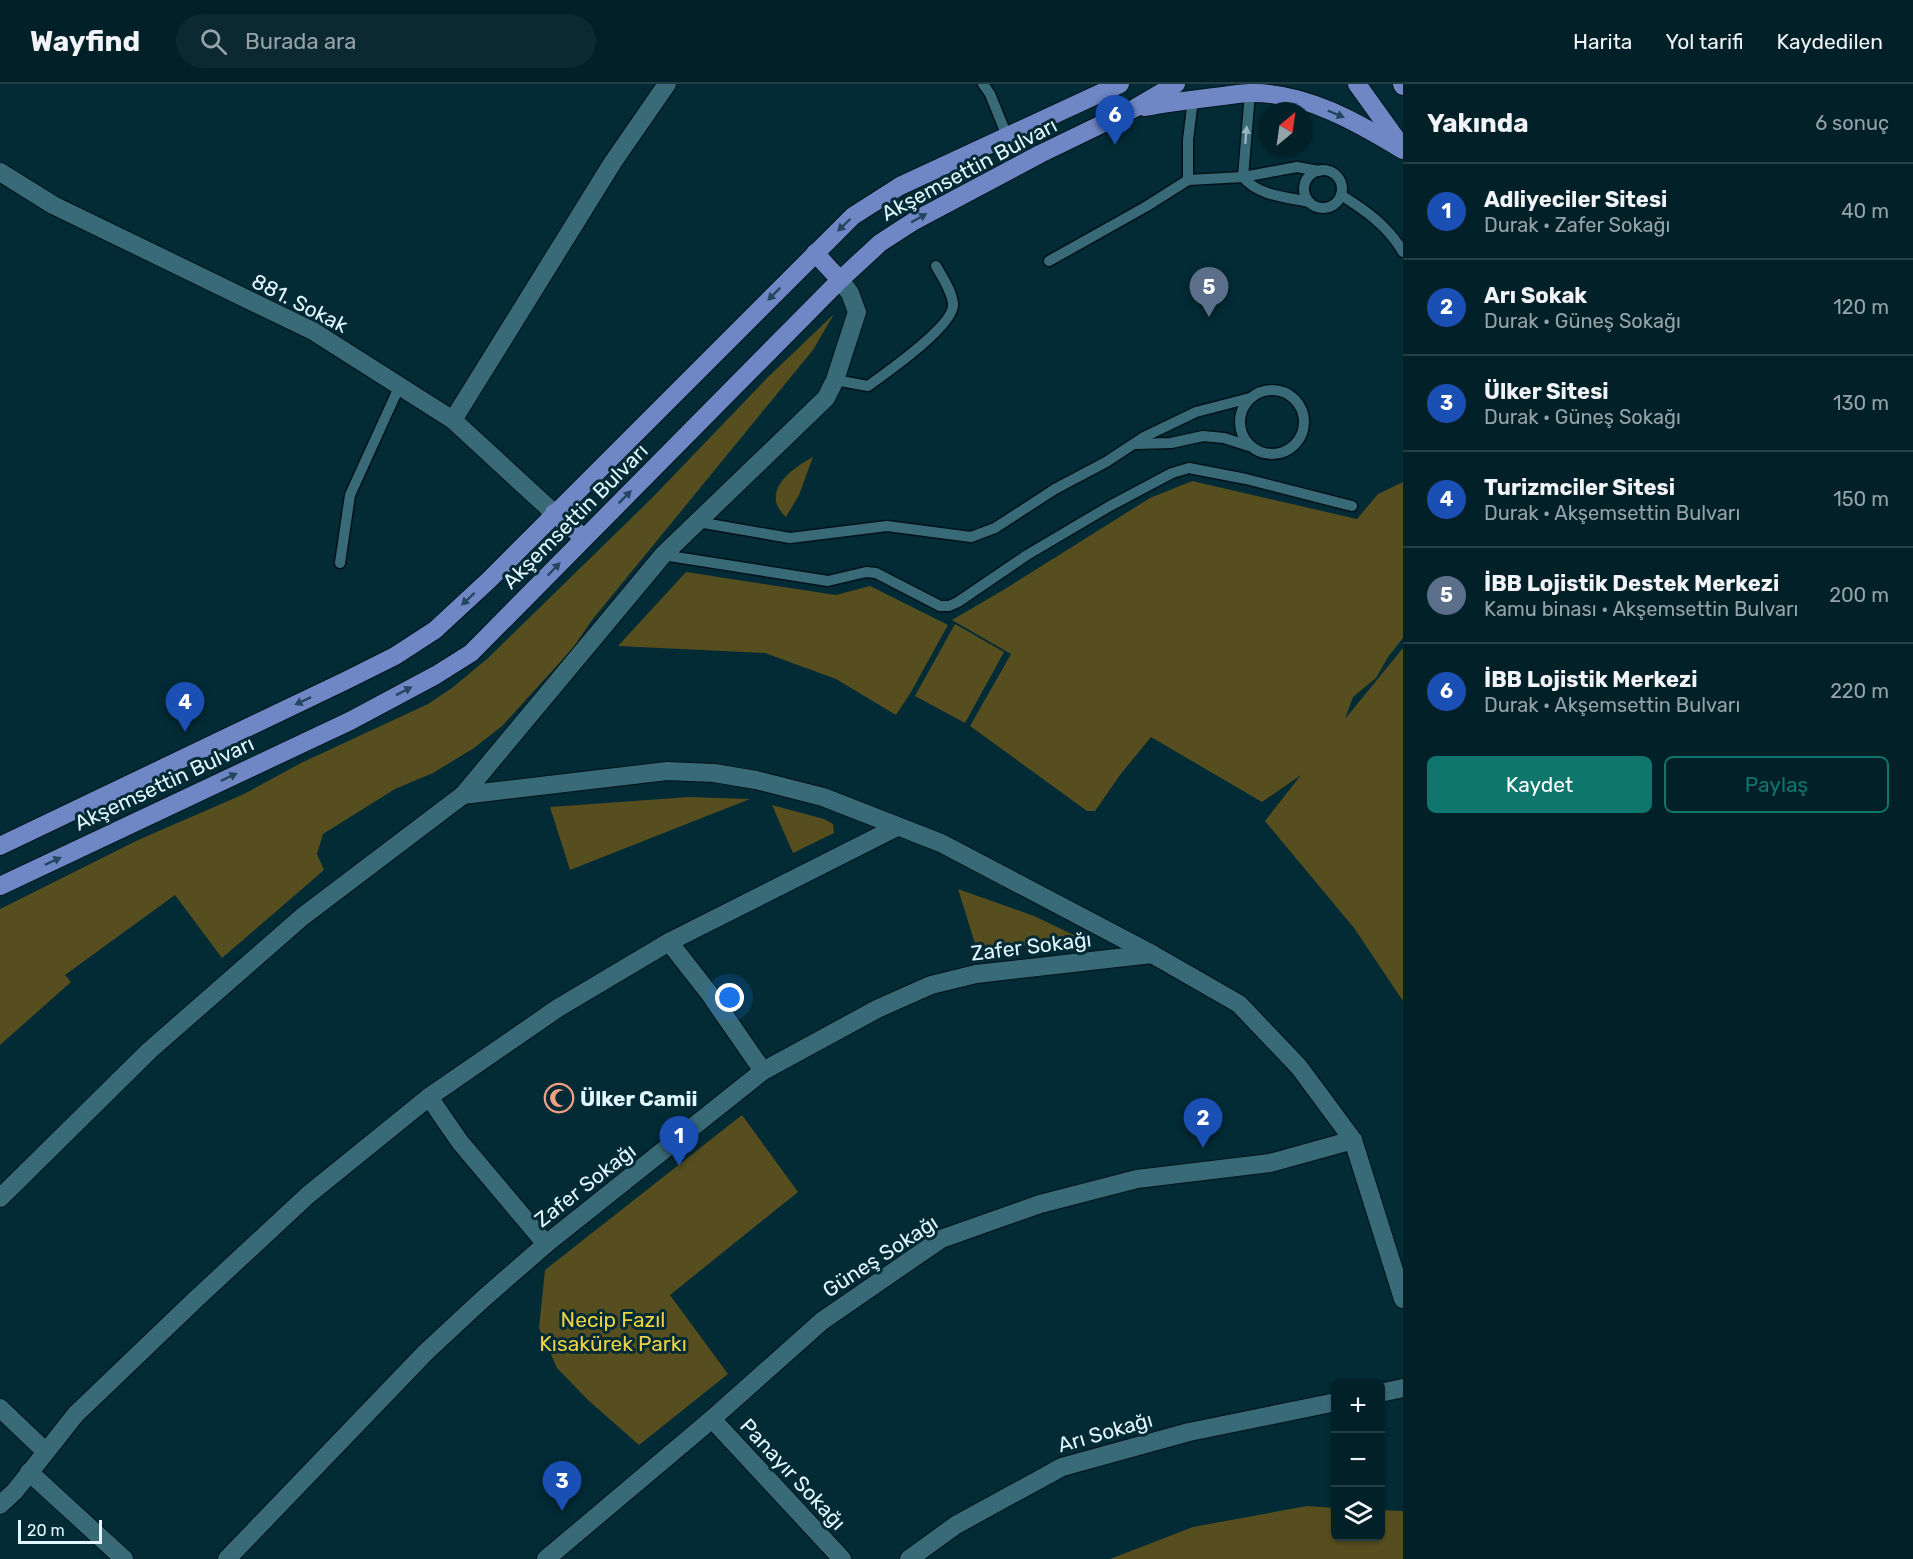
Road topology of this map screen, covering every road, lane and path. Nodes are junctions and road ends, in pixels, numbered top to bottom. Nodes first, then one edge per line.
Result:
1 (667, 84) edge
2 (983, 84) edge
3 (1120, 84) edge
4 (1176, 84) edge
5 (1358, 84) edge
6 (1250, 93) junction
7 (1193, 99) junction
8 (1135, 108) junction
9 (1007, 136) junction
10 (1403, 149) edge
11 (1319, 171) junction
12 (0, 172) edge
13 (1244, 177) junction
14 (1188, 180) junction
15 (1341, 195) junction
16 (1309, 202) junction
17 (1403, 252) edge
18 (815, 253) junction
19 (1049, 261) dead end
20 (936, 266) dead end
21 (840, 280) junction
22 (835, 380) junction
23 (400, 385) junction
24 (1250, 398) junction
25 (453, 420) junction
26 (1133, 444) junction
27 (1249, 446) junction
28 (1352, 506) dead end
29 (554, 513) junction
30 (698, 522) junction
31 (584, 538) junction
32 (663, 555) junction
33 (340, 563) dead end
34 (463, 795) junction
35 (897, 827) junction
36 (0, 846) edge
37 (0, 886) edge
38 (669, 942) junction
39 (1152, 954) junction
40 (763, 1071) junction
41 (429, 1096) junction
42 (1353, 1140) junction
43 (0, 1198) edge
44 (546, 1245) junction
45 (1403, 1299) edge
46 (1403, 1388) edge
47 (1385, 1392) edge
48 (1331, 1403) edge
49 (0, 1408) edge
50 (712, 1419) junction
51 (45, 1451) junction
52 (28, 1472) junction
53 (0, 1505) edge
54 (124, 1559) edge
55 (227, 1559) edge
56 (546, 1559) edge
57 (842, 1559) edge
58 (909, 1559) edge

1 - 25 street
2 - 9 lane
3 - 9 main road, Akşemsettin Bulvarı
4 - 8 main road
5 - 10 main road
6 - 7 main road
6 -> 10 main road
13 -> 6 lane
7 - 8 main road
7 - 14 lane
21 -> 8 main road, Akşemsettin Bulvarı
9 -> 18 main road, Akşemsettin Bulvarı
11 - 13 lane
11 - 15 lane
11 - 16 lane
12 - 23 street, 881. Sokak
13 - 14 lane
13 - 16 lane
14 - 19 lane
15 - 16 lane
15 - 17 lane
18 - 21 main road
18 -> 29 main road, Akşemsettin Bulvarı
20 - 22 lane
21 - 22 street
31 -> 21 main road, Akşemsettin Bulvarı
22 - 30 street
23 - 25 street, 881. Sokak
23 - 33 lane
24 - 26 lane
24 - 27 lane
24 - 27 lane
25 - 29 street, 881. Sokak
26 - 27 lane
26 - 30 lane
28 - 32 lane
29 - 31 main road
29 -> 36 main road, Akşemsettin Bulvarı
30 - 32 street
37 -> 31 main road, Akşemsettin Bulvarı
32 - 34 street
34 - 35 street
34 - 43 street
35 - 38 street
35 - 39 street
38 - 40 street
38 - 41 street
39 - 40 street, Zafer Sokağı
39 - 42 street
40 - 44 street, Zafer Sokağı
41 - 44 street
41 - 51 street
42 - 45 street
42 - 50 street, Güneş Sokağı
44 - 55 street, Zafer Sokağı
46 - 47 street
48 - 58 street, Arı Sokağı
49 - 51 street
50 - 56 street, Güneş Sokağı
50 - 57 street, Panayır Sokağı
51 - 52 street
52 - 53 street
52 - 54 street

